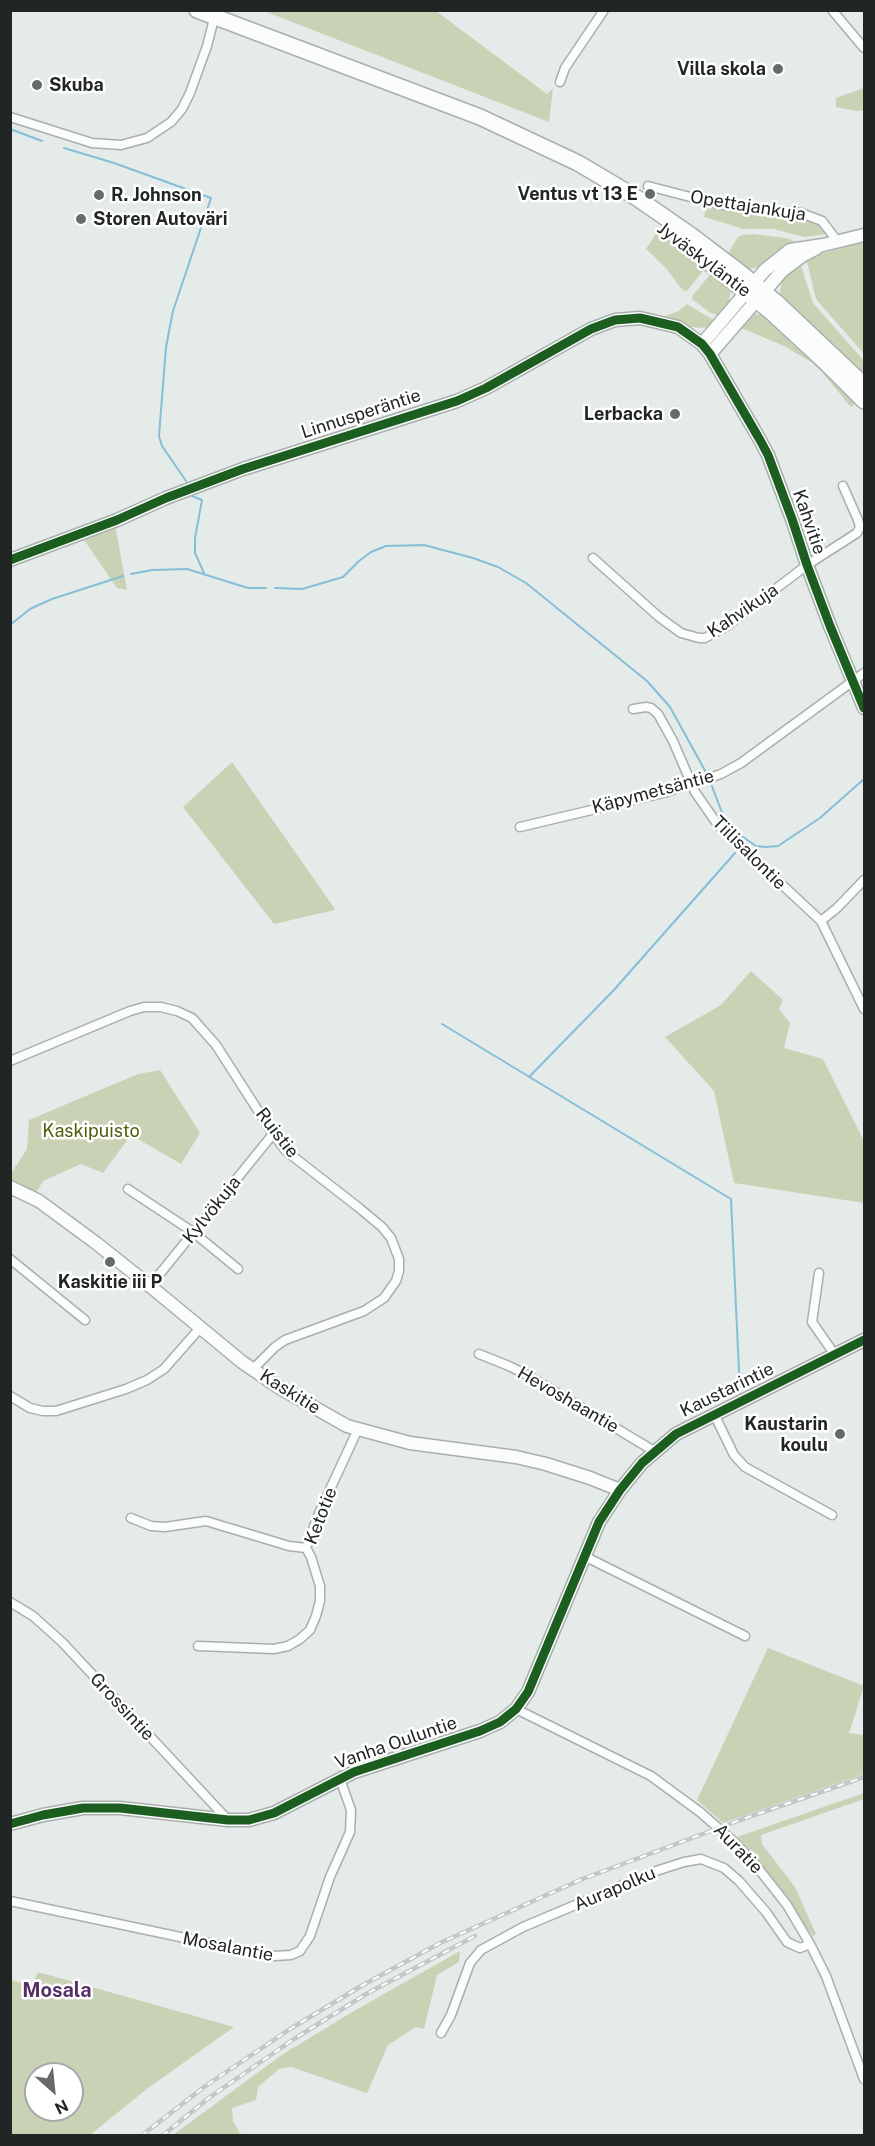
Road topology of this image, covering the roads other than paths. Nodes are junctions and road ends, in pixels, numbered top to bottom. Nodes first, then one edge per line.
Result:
1 (197, 10) edge
2 (604, 10) edge
3 (832, 10) edge
4 (216, 14) edge
5 (864, 48) edge
6 (560, 82) dead end
7 (10, 117) edge
8 (648, 186) dead end
9 (864, 236) edge
10 (838, 242) junction
11 (755, 291) junction
12 (706, 349) junction
13 (864, 385) edge
14 (864, 401) edge
15 (843, 486) dead end
16 (593, 558) dead end
17 (10, 560) edge
18 (807, 566) junction
19 (864, 673) edge
20 (852, 680) junction
21 (864, 708) edge
22 (633, 709) dead end
23 (691, 784) junction
24 (520, 827) dead end
25 (864, 880) edge
26 (821, 921) junction
27 (864, 1009) edge
28 (10, 1061) edge
29 (273, 1134) junction
30 (128, 1190) dead end
31 (12, 1192) edge
32 (193, 1232) junction
33 (10, 1259) edge
34 (238, 1269) dead end
35 (819, 1272) dead end
36 (150, 1286) junction
37 (85, 1320) dead end
38 (200, 1328) junction
39 (864, 1340) edge
40 (479, 1354) dead end
41 (835, 1355) junction
42 (253, 1369) junction
43 (10, 1396) edge
44 (714, 1414) junction
45 (358, 1429) junction
46 (654, 1451) junction
47 (620, 1490) junction
48 (832, 1515) dead end
49 (131, 1518) dead end
50 (306, 1548) junction
51 (584, 1556) junction
52 (10, 1602) edge
53 (745, 1636) dead end
54 (198, 1646) dead end
55 (516, 1709) junction
56 (340, 1779) junction
57 (228, 1820) junction
58 (10, 1824) edge
59 (10, 1901) edge
60 (810, 1944) junction
61 (441, 2033) dead end
62 (864, 2079) edge

1 - 4 highway, Jyväskyläntie
2 - 6 street
3 - 5 street
4 - 7 street
4 - 11 highway, Jyväskyläntie
8 - 10 street, Opettajankuja
9 - 10 street
10 - 11 street
11 - 12 street
11 - 13 highway, Jyväskyläntie
11 - 14 highway, Jyväskyläntie
12 - 17 street, Linnusperäntie
12 - 18 street, Kahvitie
15 - 18 street, Kahvikuja
16 - 18 street, Kahvikuja
18 - 20 street, Kahvitie
19 - 20 street, Käpymetsäntie
20 - 21 street, Kahvitie
20 - 23 street, Käpymetsäntie
22 - 23 street, Tiilisalontie
23 - 24 street, Käpymetsäntie
23 - 26 street, Tiilisalontie
25 - 26 street
26 - 27 street, Tiilisalontie
28 - 29 street, Ruistie
29 - 32 street, Kylvökuja
29 - 42 street, Ruistie
30 - 32 street
31 - 36 street, Kaskitie
32 - 34 street
32 - 36 street, Kylvökuja
33 - 37 street
35 - 41 street
36 - 38 street, Kaskitie
38 - 42 street, Kaskitie
38 - 43 street
39 - 41 street, Kaustarintie
40 - 46 street, Hevoshaantie
41 - 44 street, Kaustarintie
42 - 45 street, Kaskitie
44 - 46 street, Kaustarintie
44 - 48 street
45 - 47 street, Kaskitie
45 - 50 street, Ketotie
46 - 47 street, Kaustarintie
47 - 51 street, Vanha Ouluntie
49 - 50 street
50 - 54 street, Ketotie
51 - 53 street
51 - 55 street, Vanha Ouluntie
52 - 57 street, Grossintie
55 - 56 street, Vanha Ouluntie
55 - 60 street, Auratie
56 - 57 street, Vanha Ouluntie
56 - 59 street, Mosalantie
57 - 58 street, Vanha Ouluntie
60 - 61 street, Aurapolku
60 - 62 street, Auratie

